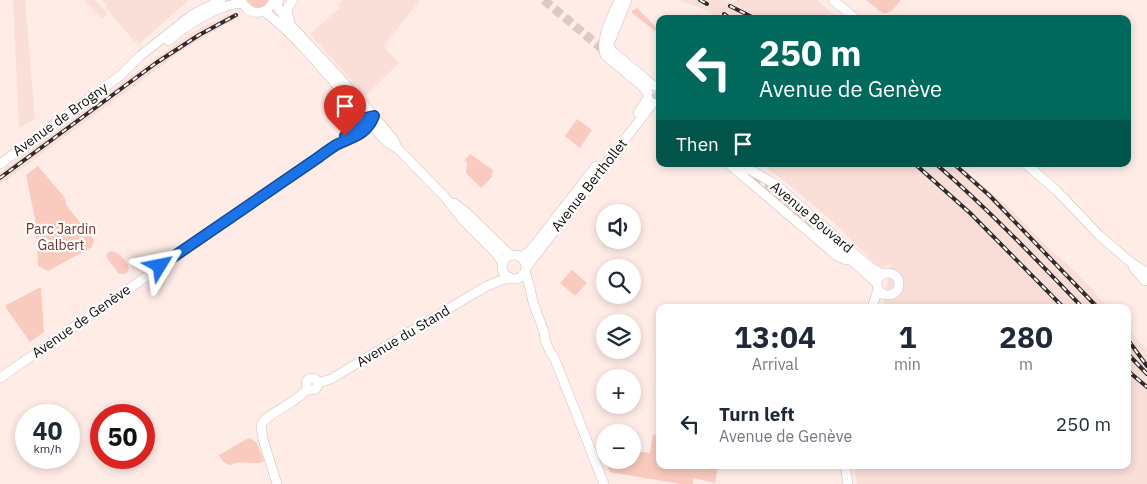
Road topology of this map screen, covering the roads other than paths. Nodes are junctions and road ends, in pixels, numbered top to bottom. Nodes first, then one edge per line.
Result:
1 (274, 0) edge
2 (279, 0) edge
3 (293, 0) edge
4 (620, 0) edge
5 (627, 0) edge
6 (833, 0) edge
7 (217, 1) edge
8 (242, 1) edge
9 (264, 11) junction
10 (851, 15) edge
11 (298, 33) junction
12 (121, 75) junction
13 (654, 95) edge
14 (370, 120) junction
15 (0, 164) edge
16 (733, 167) edge
17 (744, 167) edge
18 (755, 167) edge
19 (1030, 167) edge
20 (444, 196) junction
21 (819, 232) tunnel mouth
22 (837, 237) junction
23 (511, 256) junction
24 (521, 257) junction
25 (852, 260) junction
26 (503, 266) junction
27 (525, 270) junction
28 (882, 274) junction
29 (512, 278) junction
30 (1147, 280) edge
31 (487, 286) junction
32 (877, 286) junction
33 (887, 295) junction
34 (533, 302) junction
35 (873, 304) edge
36 (880, 304) edge
37 (0, 378) edge
38 (846, 469) edge
39 (277, 484) edge
40 (604, 484) edge
41 (848, 484) edge

1 - 2 main road
1 - 9 main road
1 - 11 main road
3 - 11 main road
4 - 13 main road
5 - 13 main road
6 - 10 main road
7 - 12 main road, Avenue de Brogny
8 - 9 main road
8 - 12 main road, Avenue de Brogny
9 - 14 main road
11 - 14 main road
12 - 15 main road, Avenue de Brogny
13 - 24 main road, Avenue Berthollet
13 - 27 main road, Avenue Berthollet
14 - 20 main road
14 - 37 main road, Avenue de Genève
16 - 25 main road
17 - 22 main road, Avenue Bouvard
18 - 22 main road
19 - 30 main road
20 - 23 main road
20 - 26 main road
21 - 25 main road, Avenue Bouvard
22 - 28 main road, Avenue Bouvard
23 - 24 main road
23 - 26 main road
24 - 27 main road
25 - 32 main road, Avenue Bouvard
26 - 29 main road
26 - 31 main road, Avenue du Stand
27 - 29 main road
27 - 34 main road
28 - 32 main road
28 - 33 main road
29 - 31 main road, Avenue du Stand
29 - 34 main road
31 - 39 main road, Avenue du Stand
32 - 33 main road
32 - 35 main road
33 - 36 main road
34 - 40 main road
38 - 41 main road

